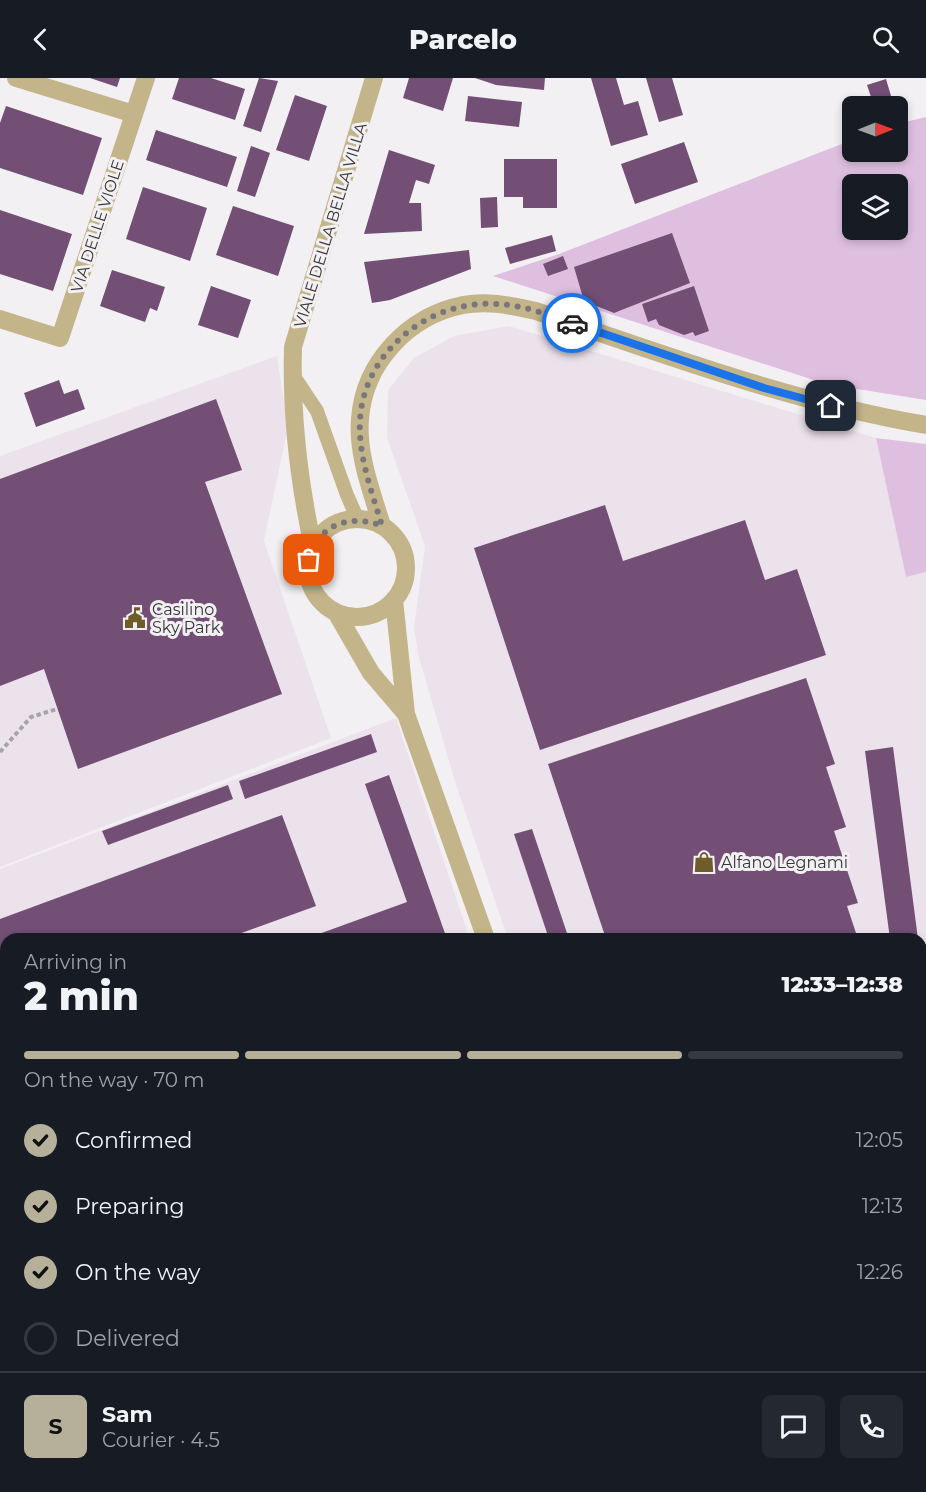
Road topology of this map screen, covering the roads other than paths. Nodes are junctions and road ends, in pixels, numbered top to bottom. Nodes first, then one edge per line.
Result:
1 (16, 78) edge
2 (146, 78) edge
3 (374, 78) edge
4 (134, 114) junction
5 (0, 319) edge
6 (292, 374) junction
7 (926, 425) edge
8 (358, 520) junction
9 (382, 526) junction
10 (313, 547) junction
11 (394, 600) junction
12 (337, 614) junction
13 (406, 714) junction
14 (484, 933) edge

1 - 4 street
2 - 4 street, VIA DELLE VIOLE
3 - 6 street, VIALE DELLA BELLA VILLA
4 - 5 street, VIA DELLE VIOLE
6 - 8 lane
6 - 10 street, VIALE DELLA BELLA VILLA
7 - 9 street
8 - 9 street
8 - 10 street
9 - 11 street, VIALE DELLA BELLA VILLA
10 - 12 street, VIALE DELLA BELLA VILLA
11 - 12 street
11 - 13 street, VIALE DELLA BELLA VILLA
12 - 13 street, VIALE DELLA BELLA VILLA
13 - 14 street, VIALE DELLA BELLA VILLA

